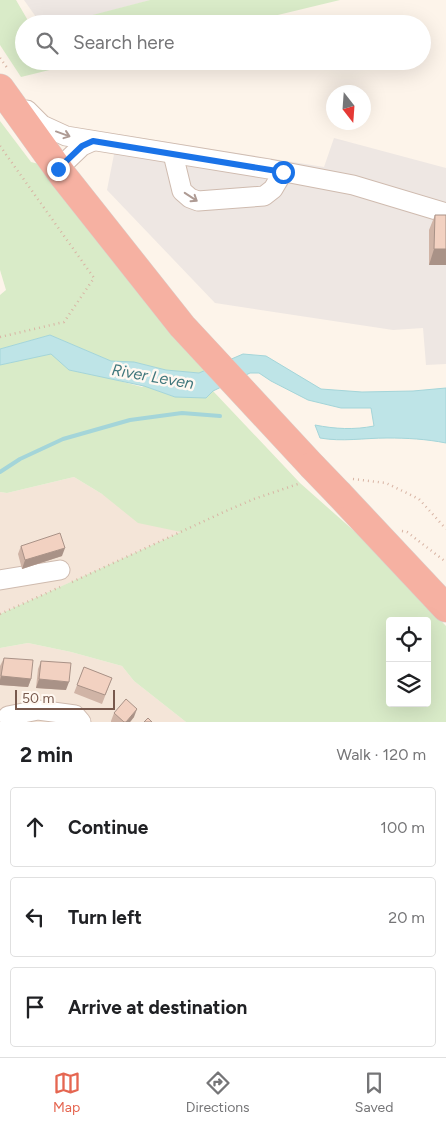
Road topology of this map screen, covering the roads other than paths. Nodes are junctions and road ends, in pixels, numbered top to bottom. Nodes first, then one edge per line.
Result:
1 (0, 82) edge
2 (0, 88) edge
3 (93, 141) junction
4 (173, 154) junction
5 (58, 169) junction
6 (283, 172) junction
7 (446, 213) edge
8 (65, 579) road end
9 (0, 580) edge
10 (446, 608) edge
11 (8, 716) dead end
12 (81, 722) edge

1 -> 3 street
2 - 5 highway
3 - 4 street
3 - 5 street
4 - 6 street
4 -> 6 street
5 - 10 highway, bridge
6 - 7 street
8 - 9 street
11 - 12 street

